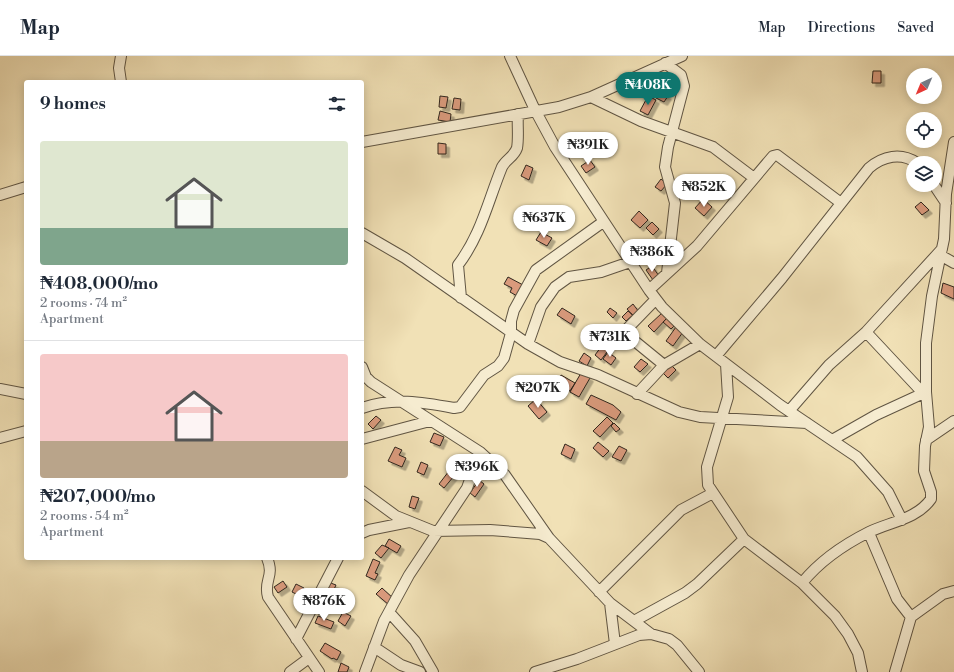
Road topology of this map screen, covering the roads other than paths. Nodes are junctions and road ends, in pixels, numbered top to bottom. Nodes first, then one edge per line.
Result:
1 (121, 56) edge
2 (510, 56) edge
3 (682, 56) edge
4 (665, 63) junction
5 (121, 80) edge
6 (591, 97) junction
7 (535, 110) junction
8 (518, 114) junction
9 (671, 132) junction
10 (364, 142) edge
11 (954, 142) edge
12 (906, 159) edge
13 (754, 178) junction
14 (24, 188) edge
15 (939, 192) edge
16 (0, 195) edge
17 (841, 203) junction
18 (946, 203) junction
19 (603, 222) junction
20 (364, 234) edge
21 (941, 252) junction
22 (630, 262) junction
23 (954, 263) edge
24 (667, 273) junction
25 (649, 290) junction
26 (462, 298) junction
27 (656, 298) junction
28 (866, 332) junction
29 (511, 333) junction
30 (528, 344) junction
31 (700, 344) junction
32 (716, 356) junction
33 (664, 364) junction
34 (726, 364) junction
35 (364, 371) edge
36 (0, 389) edge
37 (925, 392) junction
38 (24, 394) edge
39 (637, 394) junction
40 (400, 400) junction
41 (364, 407) edge
42 (789, 411) junction
43 (721, 418) junction
44 (430, 421) junction
45 (954, 421) edge
46 (806, 423) junction
47 (24, 432) edge
48 (0, 438) edge
49 (364, 438) edge
50 (832, 440) junction
51 (926, 440) junction
52 (480, 452) junction
53 (364, 492) edge
54 (713, 493) junction
55 (902, 520) junction
56 (409, 522) junction
57 (440, 531) junction
58 (364, 532) edge
59 (869, 533) junction
60 (549, 538) junction
61 (744, 540) junction
62 (268, 560) edge
63 (337, 560) edge
64 (802, 583) junction
65 (954, 591) edge
66 (599, 592) junction
67 (610, 603) junction
68 (389, 612) junction
69 (911, 616) junction
70 (634, 621) junction
71 (651, 634) junction
72 (296, 639) junction
73 (615, 644) junction
74 (374, 647) junction
75 (309, 658) junction
76 (290, 672) edge
77 (319, 672) edge
78 (365, 672) edge
79 (420, 672) edge
80 (433, 672) edge
81 (535, 672) edge
82 (699, 672) edge
83 (862, 672) edge
84 (895, 672) edge

1 - 5 street
2 - 7 street
3 - 4 street
4 - 6 street
4 - 9 street
6 - 7 street
6 - 9 street
7 - 8 street
7 - 19 street
8 - 10 street
8 - 26 street
9 - 13 street
9 - 24 street
11 - 18 street
12 - 17 street
13 - 17 street
13 - 24 street
14 - 16 street
15 - 18 street
17 - 32 street
18 - 21 street
19 - 22 street
19 - 29 street
20 - 26 street
21 - 23 street
21 - 28 street
21 - 37 street
22 - 25 street
22 - 30 street
24 - 25 street
25 - 27 street
26 - 29 street
27 - 31 street
27 - 33 street
28 - 37 street
28 - 42 street
29 - 30 street
29 - 40 street
30 - 39 street
31 - 32 street
31 - 33 street
32 - 34 street
33 - 39 street
34 - 42 street
34 - 43 street
35 - 40 street
36 - 38 street
37 - 50 street
37 - 51 street
39 - 43 street
40 - 41 street
40 - 44 street
42 - 46 street
43 - 46 street
43 - 54 street
44 - 49 street
44 - 52 street
45 - 51 street
46 - 50 street
47 - 48 street
50 - 55 street
51 - 55 street
52 - 57 street
52 - 60 street
53 - 56 street
54 - 61 street
54 - 66 street
55 - 59 street
56 - 57 street
56 - 58 street
57 - 60 street
57 - 68 street
59 - 64 street
59 - 69 street
60 - 66 street
61 - 64 street
61 - 70 street
62 - 72 street
63 - 72 street
64 - 83 street
65 - 69 street
66 - 67 street
67 - 70 street
67 - 73 street
68 - 74 street
68 - 80 street
69 - 84 street
70 - 71 street
71 - 73 street
71 - 82 street
72 - 75 street
73 - 81 street
74 - 78 street
74 - 79 street
75 - 76 street
75 - 77 street

